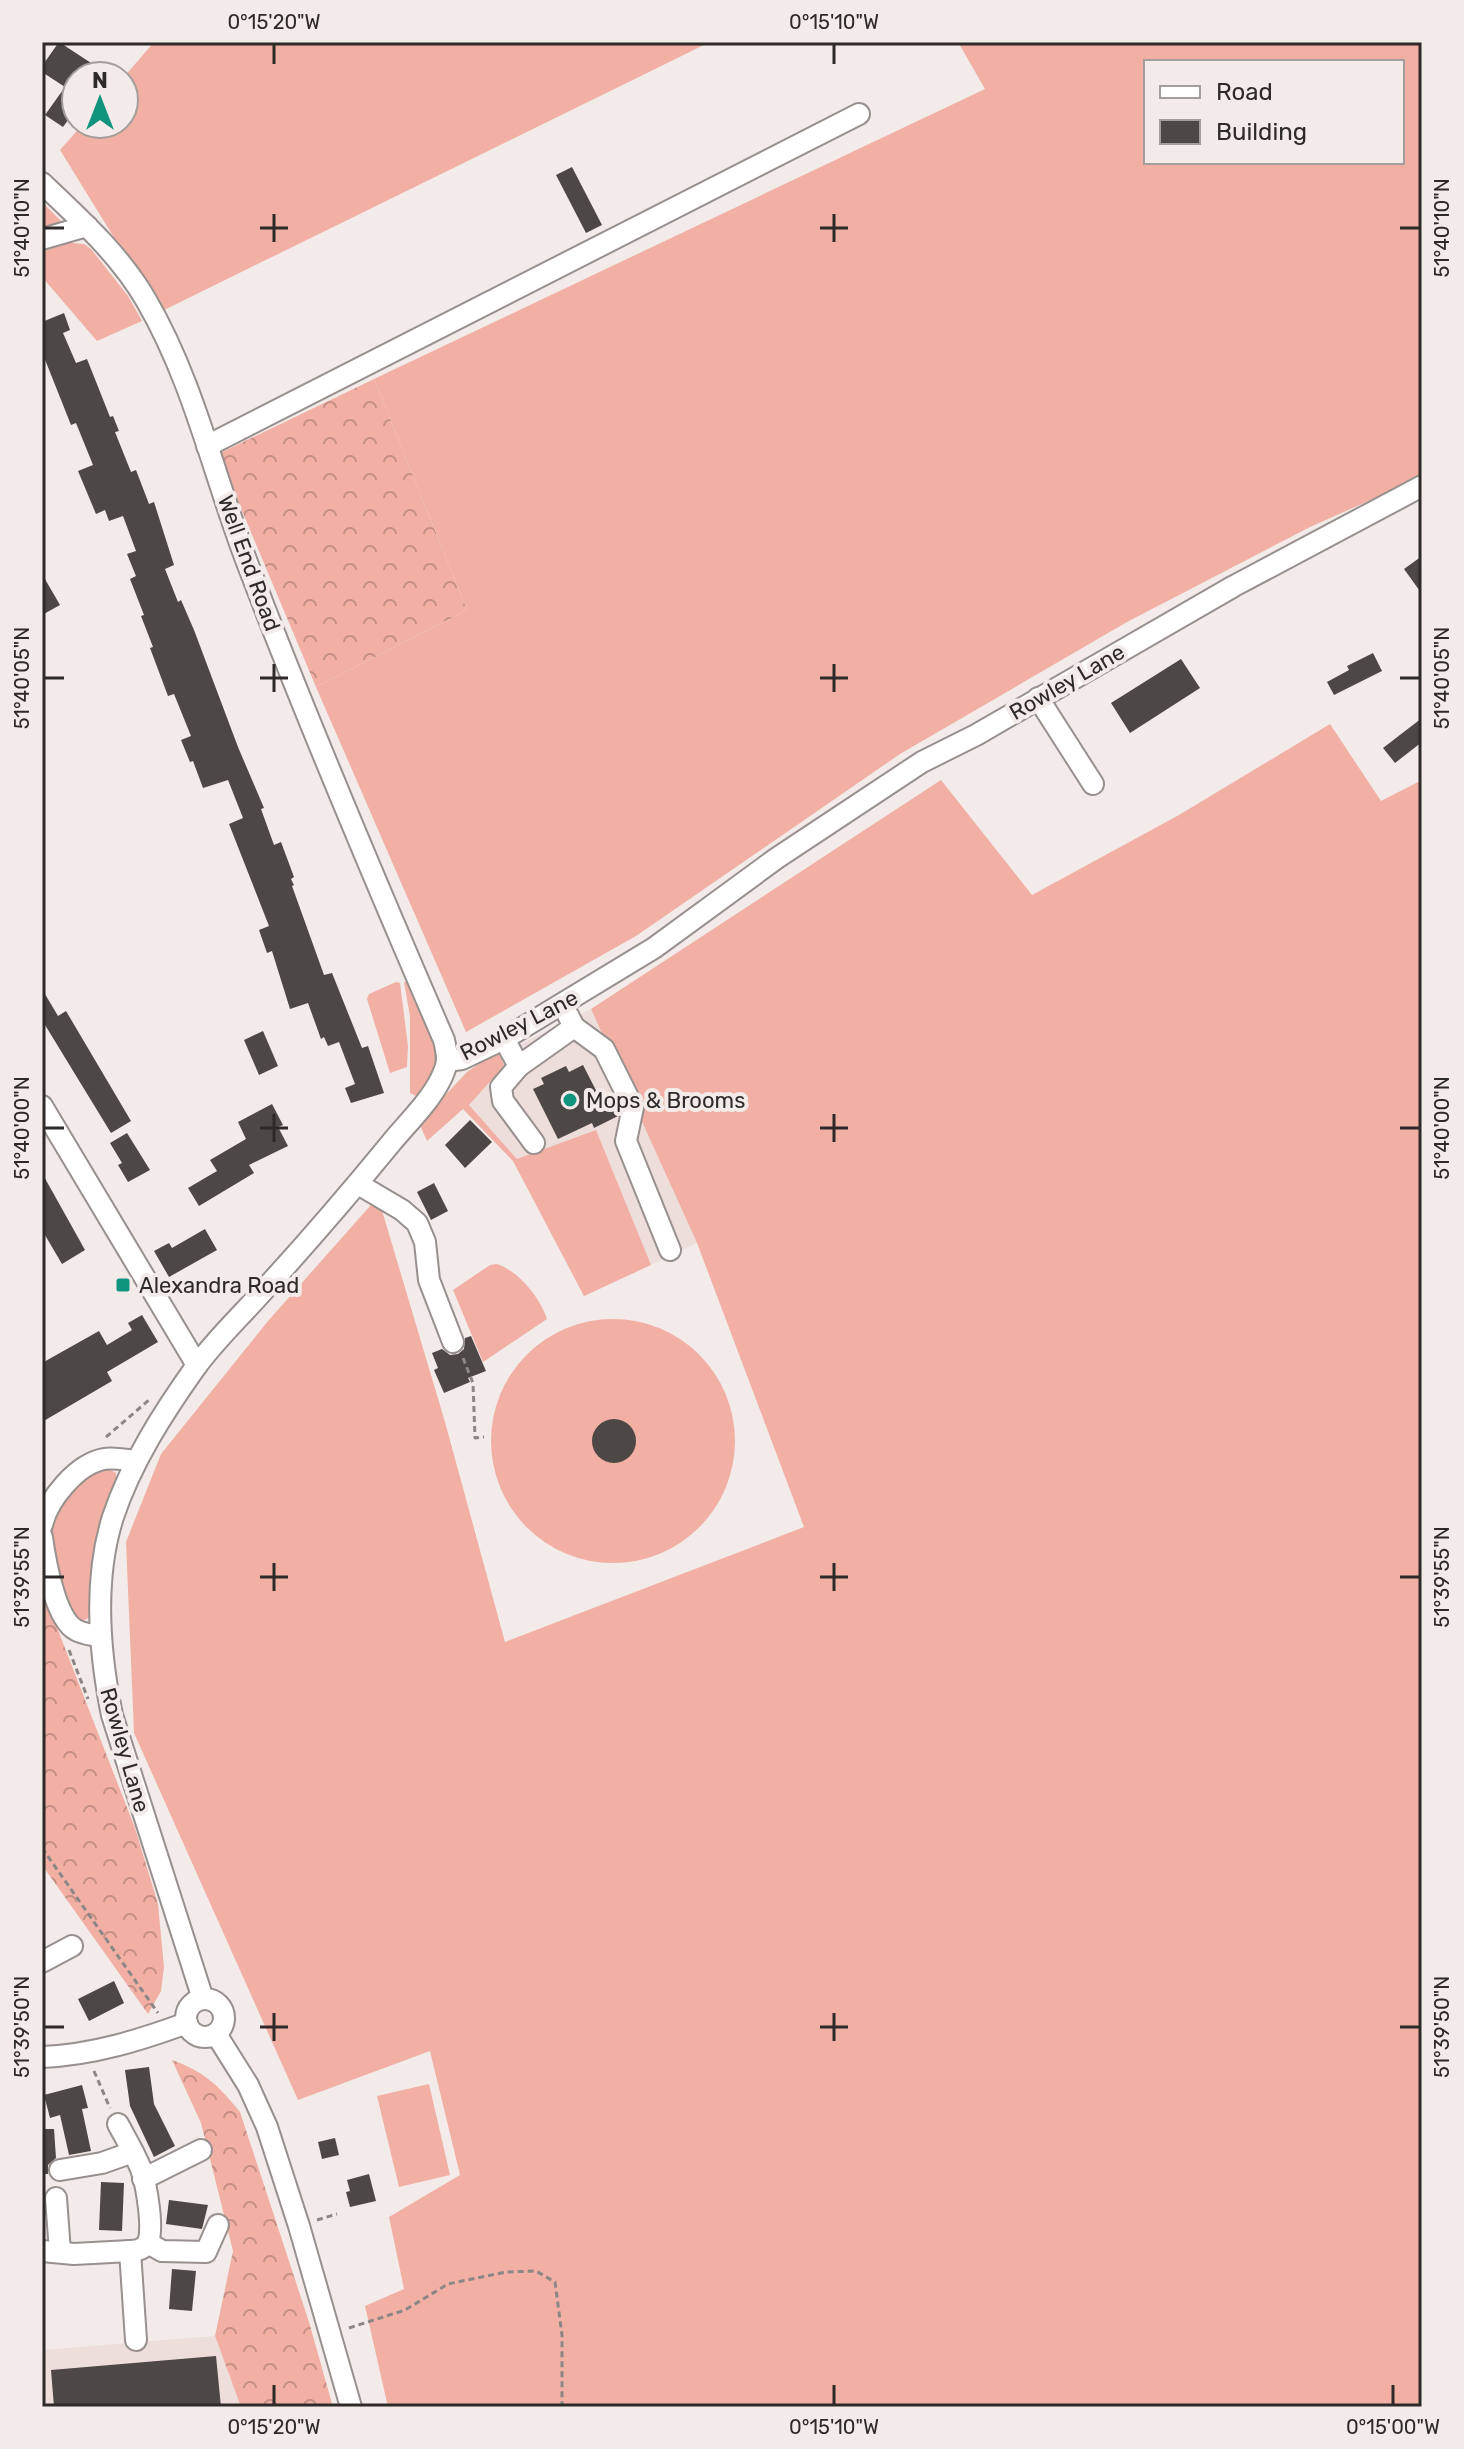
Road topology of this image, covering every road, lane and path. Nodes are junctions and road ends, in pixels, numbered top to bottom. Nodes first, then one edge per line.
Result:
1 (859, 114) dead end
2 (42, 183) edge
3 (87, 226) junction
4 (42, 239) edge
5 (207, 446) junction
6 (1422, 486) edge
7 (1038, 698) junction
8 (1093, 784) dead end
9 (563, 1005) junction
10 (574, 1027) junction
11 (504, 1039) junction
12 (447, 1061) junction
13 (519, 1066) junction
14 (42, 1106) edge
15 (534, 1143) dead end
16 (358, 1184) junction
17 (670, 1250) dead end
18 (453, 1342) joint
19 (197, 1365) junction
20 (153, 1396) dead end
21 (484, 1437) dead end
22 (98, 1445) dead end
23 (136, 1461) junction
24 (42, 1525) edge
25 (42, 1537) edge
26 (64, 1637) dead end
27 (101, 1637) junction
28 (92, 1711) dead end
29 (42, 1848) edge
30 (72, 1946) dead end
31 (42, 1962) edge
32 (203, 1999) junction
33 (177, 2027) junction
34 (216, 2034) junction
35 (90, 2052) junction
36 (42, 2057) edge
37 (118, 2124) joint
38 (201, 2150) dead end
39 (133, 2152) junction
40 (60, 2170) dead end
41 (143, 2179) junction
42 (56, 2198) dead end
43 (218, 2225) dead end
44 (139, 2247) junction
45 (51, 2252) edge
46 (331, 2334) junction
47 (136, 2340) dead end
48 (351, 2407) edge
49 (562, 2407) edge

1 - 5 street
2 - 3 street, Well End Road
3 - 4 street
3 - 5 street, Well End Road
5 - 12 street, Well End Road
6 - 7 street, Rowley Lane
7 - 8 street
7 - 9 street, Rowley Lane
9 - 10 street
9 - 11 street, Rowley Lane
10 - 13 street
10 - 17 street
11 - 12 street, Rowley Lane
11 - 13 street
12 - 16 street, Rowley Lane
13 - 15 street
14 - 19 street
16 - 18 street
16 - 19 street, Rowley Lane
18 - 21 path
19 - 23 street, Rowley Lane
20 - 22 path
23 - 24 street
23 - 27 street, Rowley Lane
25 - 27 street
26 - 28 path
27 - 32 street, Rowley Lane
29 - 33 path
30 - 31 street
32 - 33 street
32 - 34 street
33 - 34 street
33 - 35 street
34 - 46 street
35 - 36 street
35 - 37 path
37 - 39 street
38 - 41 street
39 - 40 street
39 - 41 street
41 - 44 street
42 - 45 street
43 - 44 street
44 - 45 street
44 - 47 street
46 - 48 street
46 - 49 path

